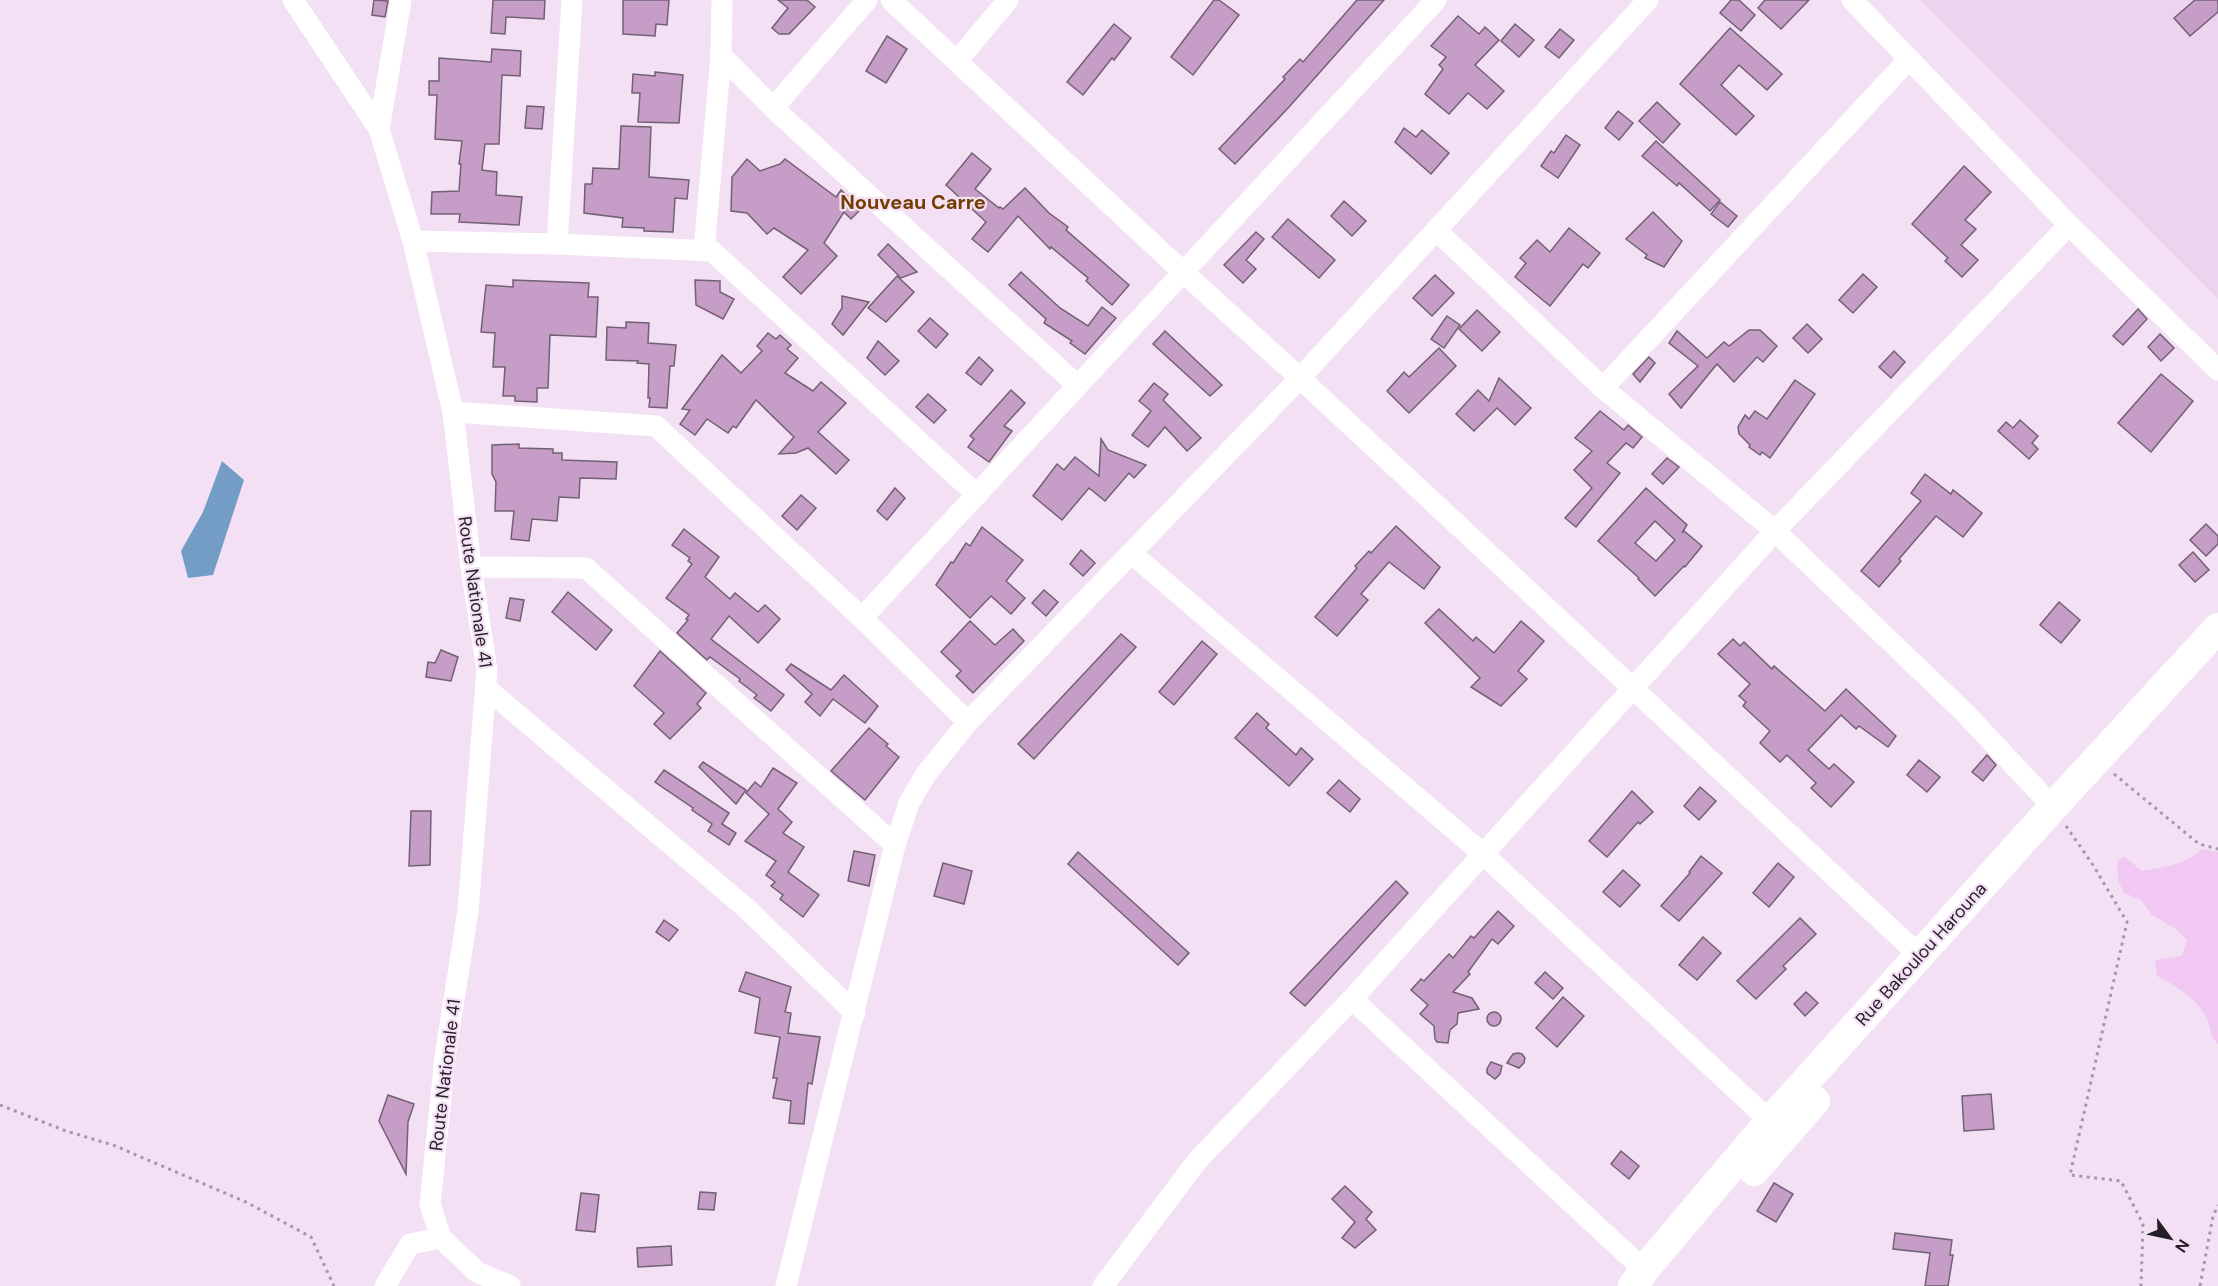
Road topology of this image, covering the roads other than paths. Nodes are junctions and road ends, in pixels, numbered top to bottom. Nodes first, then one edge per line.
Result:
1 (293, 0) edge
2 (401, 0) edge
3 (572, 0) edge
4 (722, 0) edge
5 (867, 0) edge
6 (891, 0) edge
7 (1008, 0) edge
8 (1436, 0) edge
9 (1852, 0) edge
10 (1646, 1) edge
11 (721, 56) junction
12 (1909, 59) junction
13 (957, 61) junction
14 (773, 108) junction
15 (379, 129) junction
16 (2069, 225) junction
17 (1436, 230) junction
18 (412, 241) junction
19 (556, 244) junction
20 (704, 251) junction
21 (1183, 272) junction
22 (2218, 370) edge
23 (1300, 378) junction
24 (1077, 385) junction
25 (1603, 388) junction
26 (453, 412) junction
27 (977, 495) junction
28 (1775, 531) junction
29 (1131, 553) junction
30 (471, 567) junction
31 (862, 618) junction
32 (2218, 628) edge
33 (2218, 653) edge
34 (486, 688) junction
35 (1634, 689) junction
36 (968, 722) junction
37 (2058, 814) junction
38 (895, 845) junction
39 (1482, 853) junction
40 (1920, 956) junction
41 (1352, 999) junction
42 (855, 1013) junction
43 (1770, 1121) junction
44 (441, 1238) junction
45 (1645, 1281) edge
46 (385, 1286) edge
47 (510, 1286) edge
48 (786, 1286) edge
49 (1103, 1286) edge

1 - 15 street, Route Nationale 41
2 - 15 street
3 - 19 street
4 - 11 street
5 - 14 street
6 - 13 street
7 - 13 street
8 - 21 street
9 - 12 street
10 - 17 street
11 - 14 street
11 - 20 street
12 - 16 street
12 - 25 street
13 - 21 street
14 - 24 street
15 - 18 street, Route Nationale 41
16 - 22 street
16 - 28 street
17 - 23 street
17 - 25 street
18 - 19 street
18 - 26 street, Route Nationale 41
19 - 20 street
20 - 27 street
21 - 23 street
21 - 24 street
23 - 29 street
23 - 35 street
24 - 27 street
25 - 28 street
26 - 30 street, Route Nationale 41
26 - 31 street
27 - 31 street
28 - 35 street
28 - 37 street
29 - 36 street
29 - 39 street
30 - 34 street, Route Nationale 41
30 - 38 street
31 - 36 street
32 - 37 highway, Rue Bakoulou Harouna
33 - 37 highway, Rue Bakoulou Harouna
34 - 42 street
34 - 44 street, Route Nationale 41
35 - 39 street
35 - 40 street
36 - 38 street
37 - 40 highway, Rue Bakoulou Harouna
37 - 45 highway, Rue Bakoulou Harouna
38 - 42 street
39 - 41 street
39 - 43 street
40 - 43 highway, Rue Bakoulou Harouna
41 - 45 street
41 - 49 street
42 - 48 street
43 - 45 highway, Rue Bakoulou Harouna
44 - 46 street
44 - 47 street, Route Nationale 41

